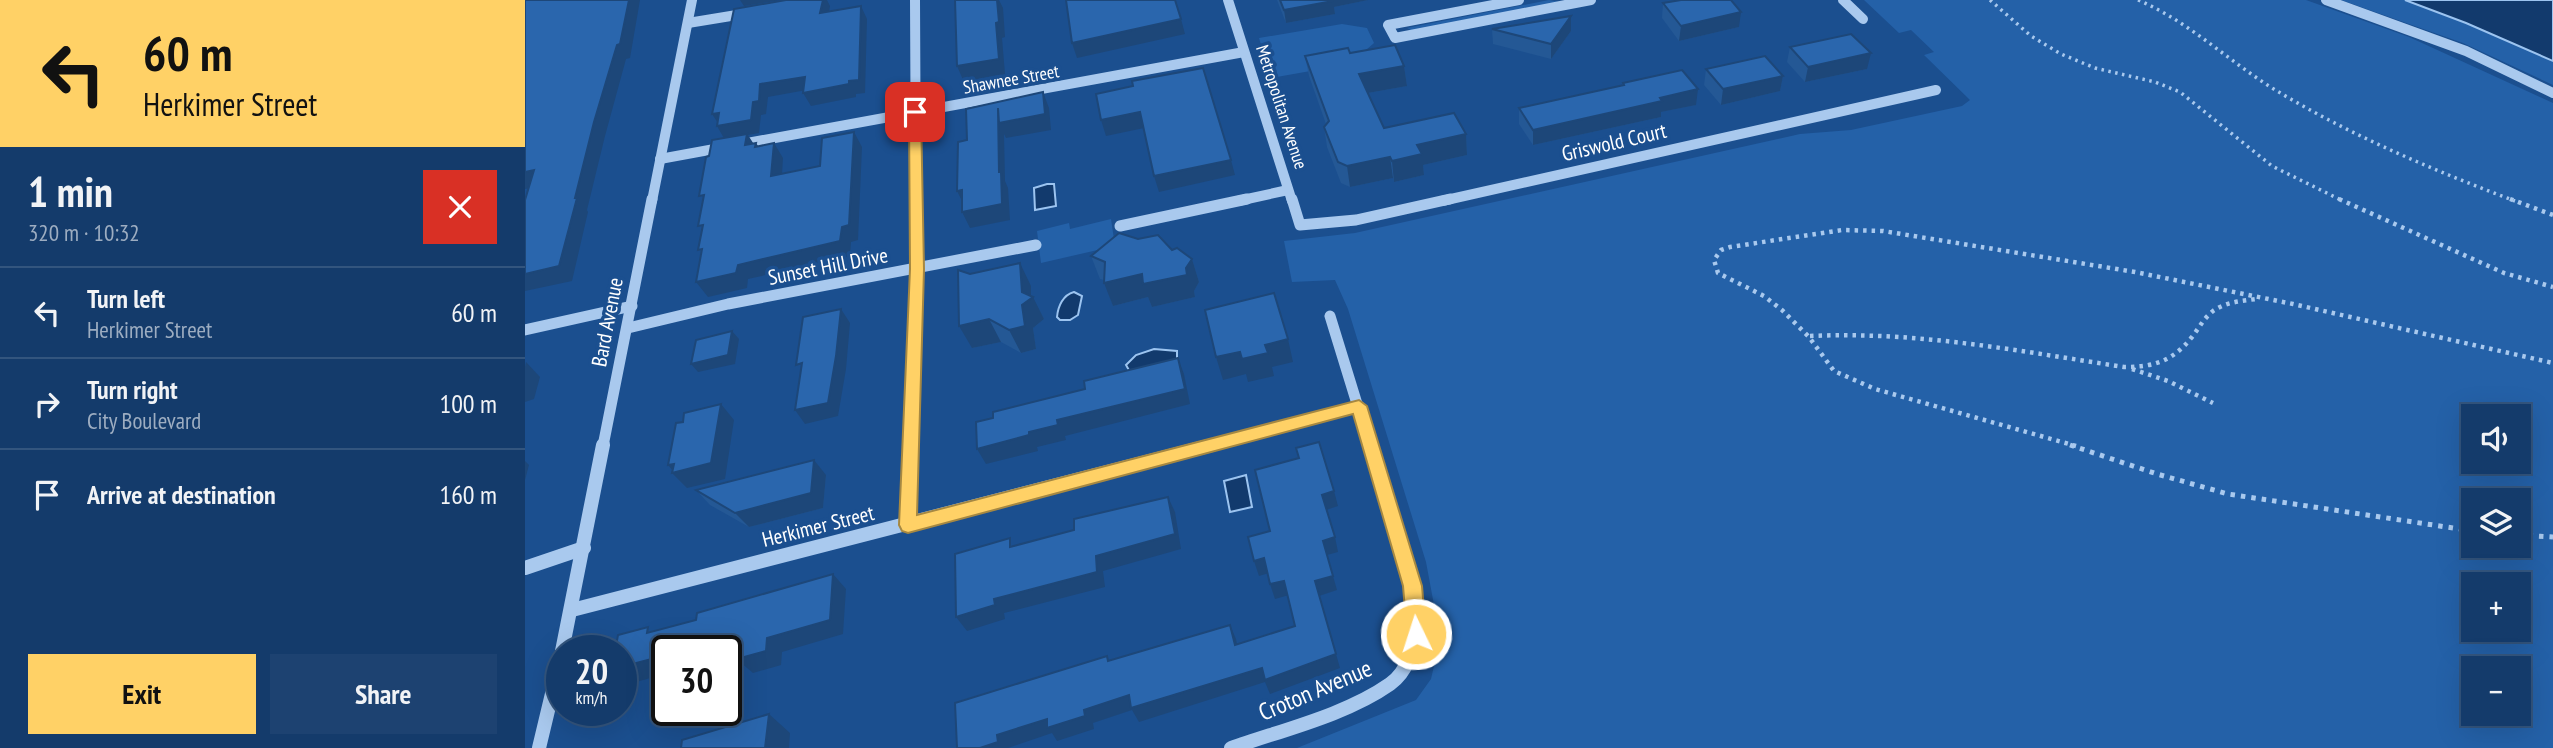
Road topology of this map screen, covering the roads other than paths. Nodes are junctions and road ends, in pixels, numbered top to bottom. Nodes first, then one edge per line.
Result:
1 (692, 0) edge
2 (915, 0) edge
3 (1228, 0) edge
4 (1519, 0) edge
5 (1843, 0) edge
6 (2326, 0) edge
7 (1585, 1) edge
8 (762, 10) edge
9 (1863, 19) dead end
10 (688, 23) junction
11 (1244, 52) junction
12 (1936, 90) dead end
13 (2553, 93) edge
14 (915, 112) junction
15 (660, 159) junction
16 (1288, 190) junction
17 (1300, 225) joint
18 (1120, 226) dead end
19 (1036, 245) dead end
20 (917, 269) junction
21 (632, 306) junction
22 (1330, 316) dead end
23 (628, 328) junction
24 (525, 330) edge
25 (1359, 406) junction
26 (908, 525) junction
27 (584, 548) junction
28 (525, 568) edge
29 (572, 610) junction
30 (566, 635) edge
31 (546, 719) edge
32 (539, 748) edge
33 (1231, 748) edge

1 - 10 street, Bard Avenue
2 - 14 street
3 - 11 street, Metropolitan Avenue
4 - 7 street
5 - 9 street
6 - 13 street
8 - 10 street
10 - 15 street, Bard Avenue
11 - 14 street, Shawnee Street
11 - 16 street, Metropolitan Avenue
12 - 17 street, Griswold Court
14 - 15 street, Shawnee Street
14 - 20 street
15 - 21 street, Bard Avenue
16 - 17 street, Metropolitan Avenue
16 - 18 street
19 - 20 street, Sunset Hill Drive
20 - 23 street, Sunset Hill Drive
20 - 26 street
21 - 23 street, Bard Avenue
21 - 24 street
22 - 25 street
23 - 27 street, Bard Avenue
25 - 26 street, Herkimer Street
25 - 33 street, Croton Avenue
26 - 29 street, Herkimer Street
27 - 28 street
27 - 29 street, Bard Avenue
29 - 30 street, Bard Avenue
31 - 32 street, Bard Avenue

